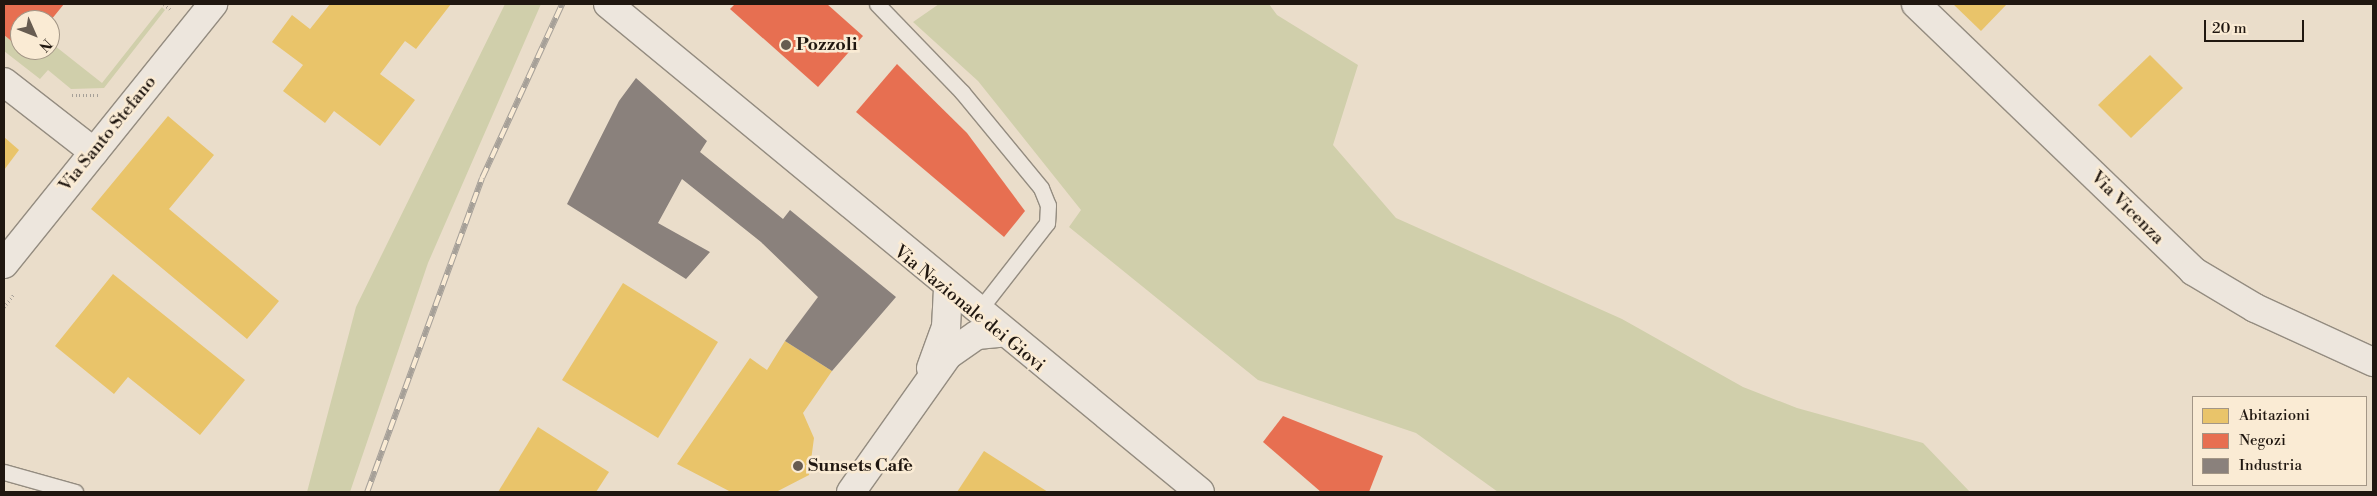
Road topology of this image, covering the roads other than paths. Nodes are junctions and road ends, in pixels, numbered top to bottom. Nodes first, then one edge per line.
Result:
1 (213, 4) edge
2 (608, 4) edge
3 (877, 4) edge
4 (1916, 4) edge
5 (4, 82) edge
6 (94, 152) junction
7 (801, 167) junction
8 (4, 264) edge
9 (948, 293) junction
10 (980, 309) junction
11 (998, 333) junction
12 (2373, 362) edge
13 (922, 387) junction
14 (1142, 445) junction
15 (4, 472) edge
16 (75, 492) edge
17 (851, 492) edge
18 (1200, 492) edge

1 - 6 street, Via Santo Stefano
2 - 7 street, Via Nazionale dei Giovi
3 - 10 lane, Via Nazionale dei Giovi
4 - 12 street, Via Vicenza
5 - 6 street
6 - 8 street, Via Santo Stefano
7 - 9 street, Via Nazionale dei Giovi
7 - 10 street, Via Nazionale dei Giovi
9 - 11 street, Via Nazionale dei Giovi
9 - 13 street
10 - 14 street, Via Nazionale dei Giovi
11 - 13 street
11 - 14 street, Via Nazionale dei Giovi
13 - 17 street
14 - 18 street, Via Nazionale dei Giovi
15 - 16 lane

